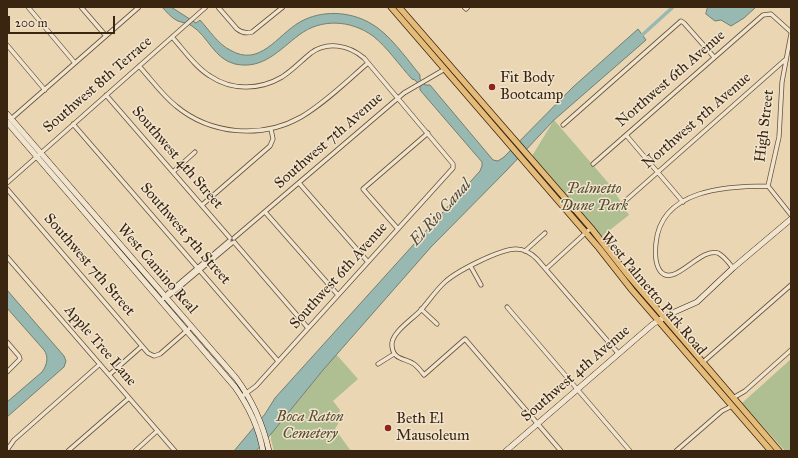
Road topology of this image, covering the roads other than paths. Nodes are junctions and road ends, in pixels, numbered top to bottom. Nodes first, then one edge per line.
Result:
1 (28, 7) edge
2 (82, 7) edge
3 (139, 7) edge
4 (206, 7) edge
5 (218, 7) edge
6 (283, 7) edge
7 (391, 7) edge
8 (399, 7) edge
9 (791, 33) edge
10 (106, 36) junction
11 (172, 37) junction
12 (7, 45) edge
13 (714, 57) junction
14 (786, 59) junction
15 (75, 63) junction
16 (368, 63) junction
17 (139, 66) junction
18 (445, 69) junction
19 (466, 83) junction
20 (44, 90) junction
21 (465, 92) junction
22 (106, 95) junction
23 (398, 98) junction
24 (485, 106) junction
25 (7, 114) edge
26 (8, 121) edge
27 (73, 124) junction
28 (562, 125) dead end
29 (271, 129) junction
30 (428, 133) junction
31 (626, 135) junction
32 (195, 152) dead end
33 (38, 154) junction
34 (592, 164) dead end
35 (173, 172) junction
36 (658, 172) junction
37 (7, 182) edge
38 (299, 183) junction
39 (768, 186) junction
40 (7, 189) edge
41 (624, 202) dead end
42 (683, 202) junction
43 (202, 205) junction
44 (265, 212) junction
45 (791, 215) edge
46 (791, 219) edge
47 (398, 229) junction
48 (589, 231) junction
49 (546, 233) dead end
50 (232, 240) junction
51 (525, 251) junction
52 (7, 257) edge
53 (368, 262) junction
54 (471, 266) junction
55 (197, 267) junction
56 (733, 268) junction
57 (546, 269) junction
58 (200, 271) junction
59 (481, 285) dead end
60 (791, 285) edge
61 (338, 295) junction
62 (164, 298) junction
63 (507, 307) dead end
64 (421, 309) junction
65 (661, 319) junction
66 (436, 324) dead end
67 (192, 327) junction
68 (308, 328) junction
69 (187, 331) junction
70 (7, 342) edge
71 (142, 346) junction
72 (791, 350) edge
73 (618, 353) junction
74 (394, 354) junction
75 (278, 361) junction
76 (100, 364) junction
77 (378, 364) dead end
78 (700, 365) junction
79 (7, 372) edge
80 (109, 375) junction
81 (577, 389) junction
82 (720, 392) junction
83 (247, 393) junction
84 (241, 397) junction
85 (129, 398) junction
86 (733, 398) junction
87 (732, 406) junction
88 (743, 410) junction
89 (252, 416) junction
90 (260, 419) junction
91 (538, 423) junction
92 (158, 431) junction
93 (263, 449) edge
94 (7, 450) edge
95 (68, 451) edge
96 (135, 451) edge
97 (175, 451) edge
98 (269, 451) edge
99 (506, 451) edge
100 (561, 451) edge
101 (630, 451) edge
102 (676, 451) edge
103 (771, 451) edge
104 (779, 451) edge

1 - 15 street
2 - 10 street
3 - 10 street
4 - 11 street, Southwest 8th Terrace
5 - 6 street
7 - 18 main road, West Palmetto Park Road
8 - 19 main road, West Palmetto Park Road
9 - 13 street, Northwest 6th Avenue
9 - 14 street, High Street
10 - 15 street
11 - 16 street
11 - 17 street, Southwest 8th Terrace
12 - 20 street
13 - 28 street
13 - 31 street, Northwest 6th Avenue
14 - 36 street, Northwest 5th Avenue
14 - 39 street, High Street
15 - 20 street
16 - 23 street
16 - 29 street
17 - 22 street, Southwest 8th Terrace
17 - 29 street
18 - 19 main road
18 - 21 main road, West Palmetto Park Road
18 - 23 street, Southwest 7th Avenue
19 - 24 main road, West Palmetto Park Road
20 - 26 street
21 - 24 main road
21 - 48 main road, West Palmetto Park Road
22 - 27 street, Southwest 8th Terrace
22 - 35 street, Southwest 4th Street
23 - 30 street
23 - 38 street, Southwest 7th Avenue
24 - 48 main road, West Palmetto Park Road
25 - 26 street, West Camino Real
26 - 33 street, West Camino Real
27 - 33 street, Southwest 8th Terrace
27 - 55 street, Southwest 5th Street
29 - 43 street
30 - 47 street, Southwest 6th Avenue
30 - 47 street
31 - 34 street, Northwest 6th Avenue
31 - 36 street
32 - 35 street
33 - 37 street, Southwest 8th Terrace
33 - 62 street, West Camino Real
35 - 43 street, Southwest 4th Street
36 - 41 street, Northwest 5th Avenue
36 - 42 street
38 - 44 street, Southwest 7th Avenue
38 - 53 street
39 - 42 street
39 - 45 street
40 - 71 street, Southwest 7th Street
42 - 56 street
43 - 50 street, Southwest 4th Street
44 - 50 street, Southwest 7th Avenue
44 - 61 street
46 - 56 street, Southwest 4th Avenue
47 - 53 street, Southwest 6th Avenue
48 - 57 street
48 - 65 main road, West Palmetto Park Road
49 - 51 street
50 - 55 street, Southwest 7th Avenue
50 - 58 street, Southwest 7th Avenue
50 - 68 street, Southwest 4th Street
51 - 54 street
51 - 57 street
52 - 76 street, Apple Tree Lane
53 - 61 street, Southwest 6th Avenue
54 - 59 street
54 - 64 street
55 - 58 street, Southwest 5th Street
55 - 62 street, Southwest 7th Avenue
56 - 65 street, Southwest 4th Avenue
57 - 73 street
58 - 62 street, Southwest 7th Avenue
58 - 75 street, Southwest 5th Street
60 - 78 street
61 - 68 street, Southwest 6th Avenue
62 - 67 street, West Camino Real
62 - 69 street, West Camino Real
63 - 81 street
64 - 66 street
64 - 74 street
65 - 73 street, Southwest 4th Avenue
65 - 78 main road, West Palmetto Park Road
67 - 69 street
67 - 83 street, West Camino Real
68 - 75 street, Southwest 6th Avenue
69 - 71 street, Southwest 7th Street
69 - 84 street, West Camino Real
70 - 79 street
71 - 80 street
72 - 86 street
73 - 81 street, Southwest 4th Avenue
74 - 77 street
74 - 91 street
75 - 83 street, Southwest 6th Avenue
76 - 80 street, Apple Tree Lane
76 - 94 street
78 - 82 main road, West Palmetto Park Road
78 - 86 main road, West Palmetto Park Road
80 - 85 street, Apple Tree Lane
81 - 91 street, Southwest 4th Avenue
81 - 101 street
82 - 86 main road
82 - 87 main road, West Palmetto Park Road
83 - 84 street, Southwest 6th Avenue
83 - 90 street, West Camino Real
84 - 89 street, West Camino Real
85 - 92 street, Apple Tree Lane
85 - 95 street
86 - 88 main road, West Palmetto Park Road
87 - 88 main road
87 - 102 street
87 - 103 main road, West Palmetto Park Road
88 - 104 main road, West Palmetto Park Road
89 - 90 street
89 - 93 street, West Camino Real
90 - 98 street, West Camino Real
91 - 99 street, Southwest 4th Avenue
91 - 100 street
92 - 96 street
92 - 97 street, Apple Tree Lane

